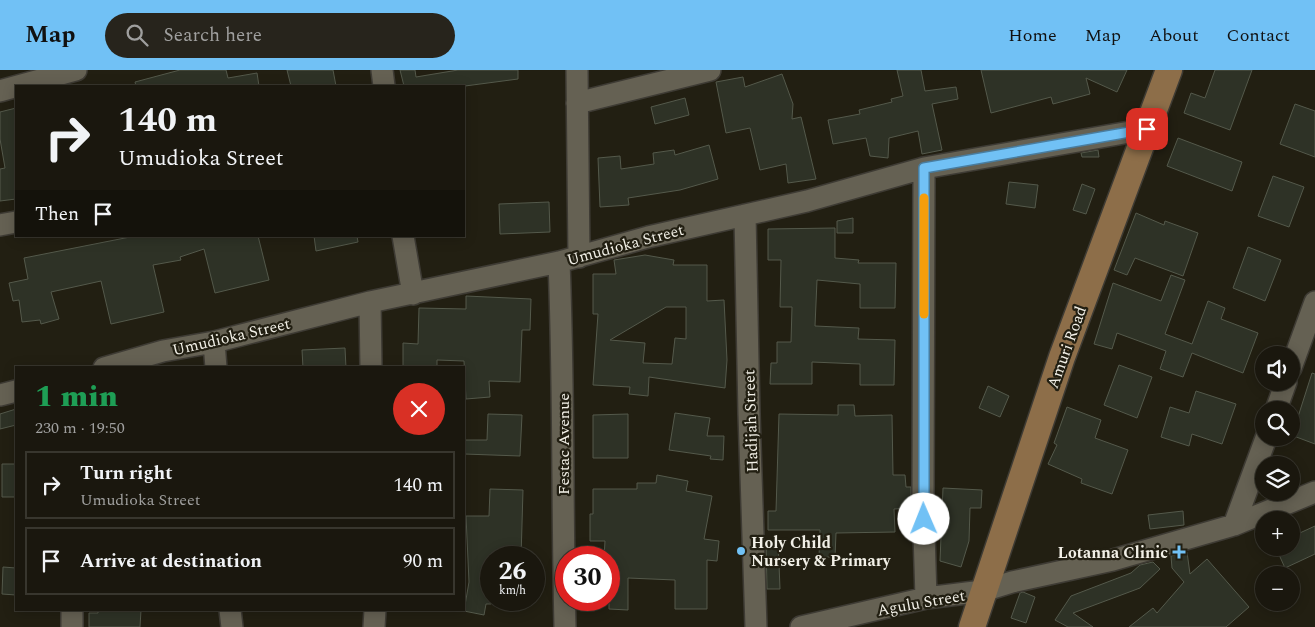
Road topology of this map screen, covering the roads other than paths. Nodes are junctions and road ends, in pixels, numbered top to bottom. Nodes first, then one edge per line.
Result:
1 (76, 70) edge
2 (382, 70) edge
3 (577, 70) edge
4 (710, 70) edge
5 (1170, 70) edge
6 (22, 85) edge
7 (384, 85) edge
8 (15, 87) edge
9 (0, 91) edge
10 (577, 103) junction
11 (1147, 129) junction
12 (924, 168) junction
13 (746, 215) junction
14 (15, 222) edge
15 (0, 225) edge
16 (403, 237) edge
17 (569, 259) junction
18 (413, 294) junction
19 (370, 302) junction
20 (1315, 302) edge
21 (214, 342) junction
22 (1299, 346) edge
23 (111, 366) edge
24 (216, 366) edge
25 (371, 366) edge
26 (15, 391) edge
27 (0, 395) edge
28 (1263, 446) edge
29 (1315, 492) edge
30 (1234, 526) junction
31 (982, 591) junction
32 (926, 598) junction
33 (72, 611) edge
34 (230, 611) edge
35 (375, 611) edge
36 (72, 627) edge
37 (232, 627) edge
38 (374, 627) edge
39 (565, 627) edge
40 (756, 627) edge
41 (801, 627) edge
42 (972, 627) edge

1 - 6 street
2 - 7 street
3 - 10 street, Festac Avenue
4 - 10 street
5 - 11 main road, Amuri Road
8 - 9 street
10 - 17 street, Festac Avenue
11 - 12 street, Umudioka Street
11 - 31 main road, Amuri Road
12 - 13 street, Umudioka Street
12 - 32 street
13 - 17 street, Umudioka Street
13 - 40 street, Hadijah Street
14 - 15 street
16 - 18 street
17 - 18 street, Umudioka Street
17 - 39 street, Festac Avenue
18 - 19 street, Umudioka Street
19 - 21 street, Umudioka Street
19 - 25 street
20 - 22 street
21 - 23 street, Umudioka Street
21 - 24 street
26 - 27 street
28 - 30 street
29 - 30 street, Agulu Street
30 - 31 street, Agulu Street
31 - 32 street, Agulu Street
31 - 42 main road, Amuri Road
32 - 41 street, Agulu Street
33 - 36 street
34 - 37 street
35 - 38 street

